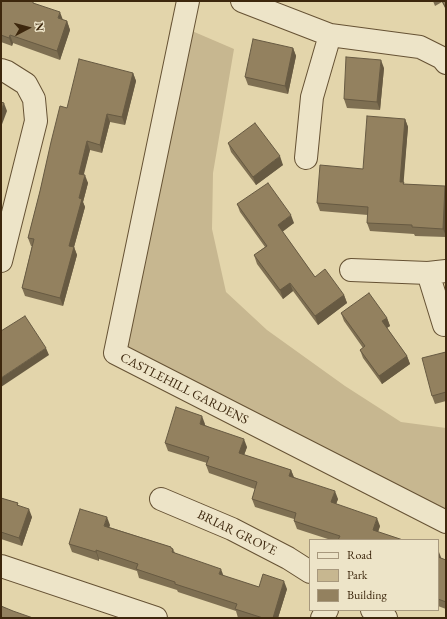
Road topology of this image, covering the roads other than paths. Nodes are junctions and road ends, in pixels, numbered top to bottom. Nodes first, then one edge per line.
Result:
1 (188, 1) edge
2 (242, 1) edge
3 (330, 35) junction
4 (446, 63) edge
5 (1, 70) edge
6 (306, 158) dead end
7 (1, 261) edge
8 (351, 270) dead end
9 (437, 272) edge
10 (444, 325) dead end
11 (161, 499) dead end
12 (446, 522) edge
13 (1, 566) edge
14 (309, 571) edge
15 (374, 611) edge
16 (148, 617) edge
17 (386, 618) edge

1 - 12 street, CASTLEHILL GARDENS
2 - 3 street
3 - 4 street
3 - 6 street
5 - 7 street
8 - 9 street
9 - 10 street
11 - 14 street, BRIAR GROVE
13 - 16 street
15 - 17 street

